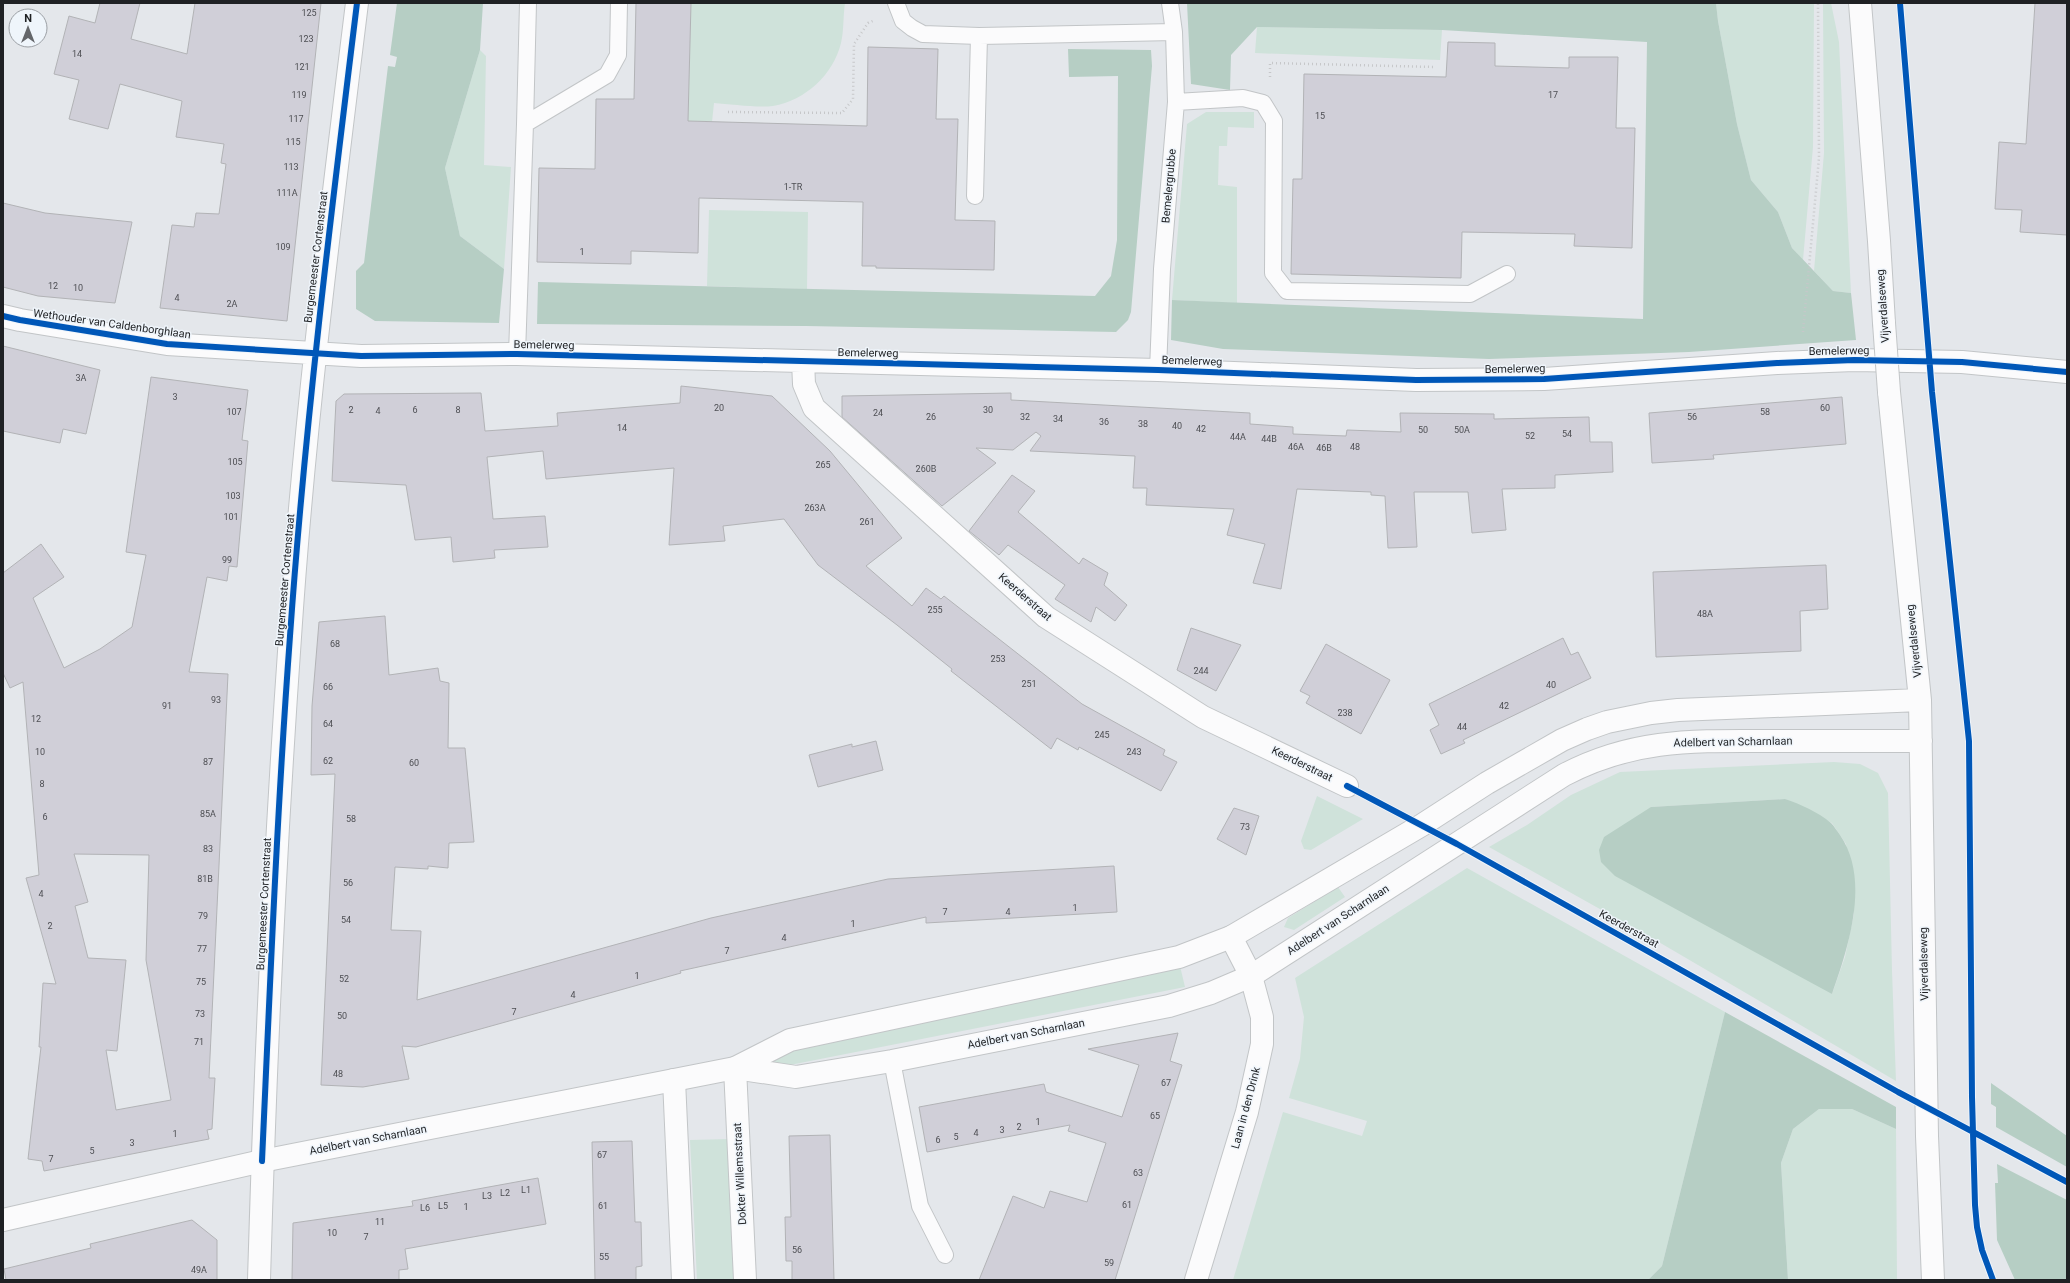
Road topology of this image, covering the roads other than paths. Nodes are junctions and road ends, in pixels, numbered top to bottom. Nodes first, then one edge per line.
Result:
1 (357, 3) edge
2 (528, 3) edge
3 (619, 3) edge
4 (1170, 3) edge
5 (1860, 3) edge
6 (897, 7) edge
7 (1174, 32) junction
8 (978, 36) junction
9 (1176, 102) junction
10 (525, 124) junction
11 (975, 196) dead end
12 (1507, 274) dead end
13 (3, 316) edge
14 (315, 354) junction
15 (517, 354) junction
16 (803, 361) junction
17 (1158, 370) junction
18 (2067, 372) edge
19 (1920, 700) junction
20 (1921, 741) junction
21 (1347, 786) dead end
22 (1231, 937) junction
23 (1251, 976) junction
24 (892, 1061) junction
25 (735, 1068) junction
26 (674, 1080) junction
27 (262, 1161) junction
28 (3, 1220) edge
29 (945, 1256) dead end
30 (259, 1280) edge
31 (683, 1280) edge
32 (746, 1280) edge
33 (1196, 1280) edge
34 (1933, 1280) edge

1 - 14 street, Burgemeester Cortenstraat
2 - 10 lane
3 - 10 lane
4 - 7 lane, Bemelergrubbe
5 - 19 street, Vijverdalseweg, bridge
6 - 8 lane
7 - 8 lane
7 - 9 lane, Bemelergrubbe
8 - 11 lane
9 - 12 lane
9 - 17 lane, Bemelergrubbe
10 - 15 lane
13 - 14 street, Wethouder van Caldenborghlaan
14 - 15 street, Bemelerweg
14 - 27 street, Burgemeester Cortenstraat
15 - 16 street, Bemelerweg
16 - 17 street, Bemelerweg
16 - 21 street, Keerderstraat
17 - 18 street, Bemelerweg
19 - 20 street, Vijverdalseweg
19 - 22 street, Adelbert van Scharnlaan
20 - 23 street, Adelbert van Scharnlaan
20 - 34 street, Vijverdalseweg
22 - 23 street, Laan in den Drink
22 - 25 street, Adelbert van Scharnlaan
23 - 24 street, Adelbert van Scharnlaan
23 - 33 street, Laan in den Drink
24 - 25 street, Adelbert van Scharnlaan
24 - 29 lane
25 - 26 street, Adelbert van Scharnlaan
25 - 32 street, Dokter Willemsstraat
26 - 27 street, Adelbert van Scharnlaan
26 - 31 street
27 - 28 street, Adelbert van Scharnlaan
27 - 30 street, Burgemeester Cortenstraat

